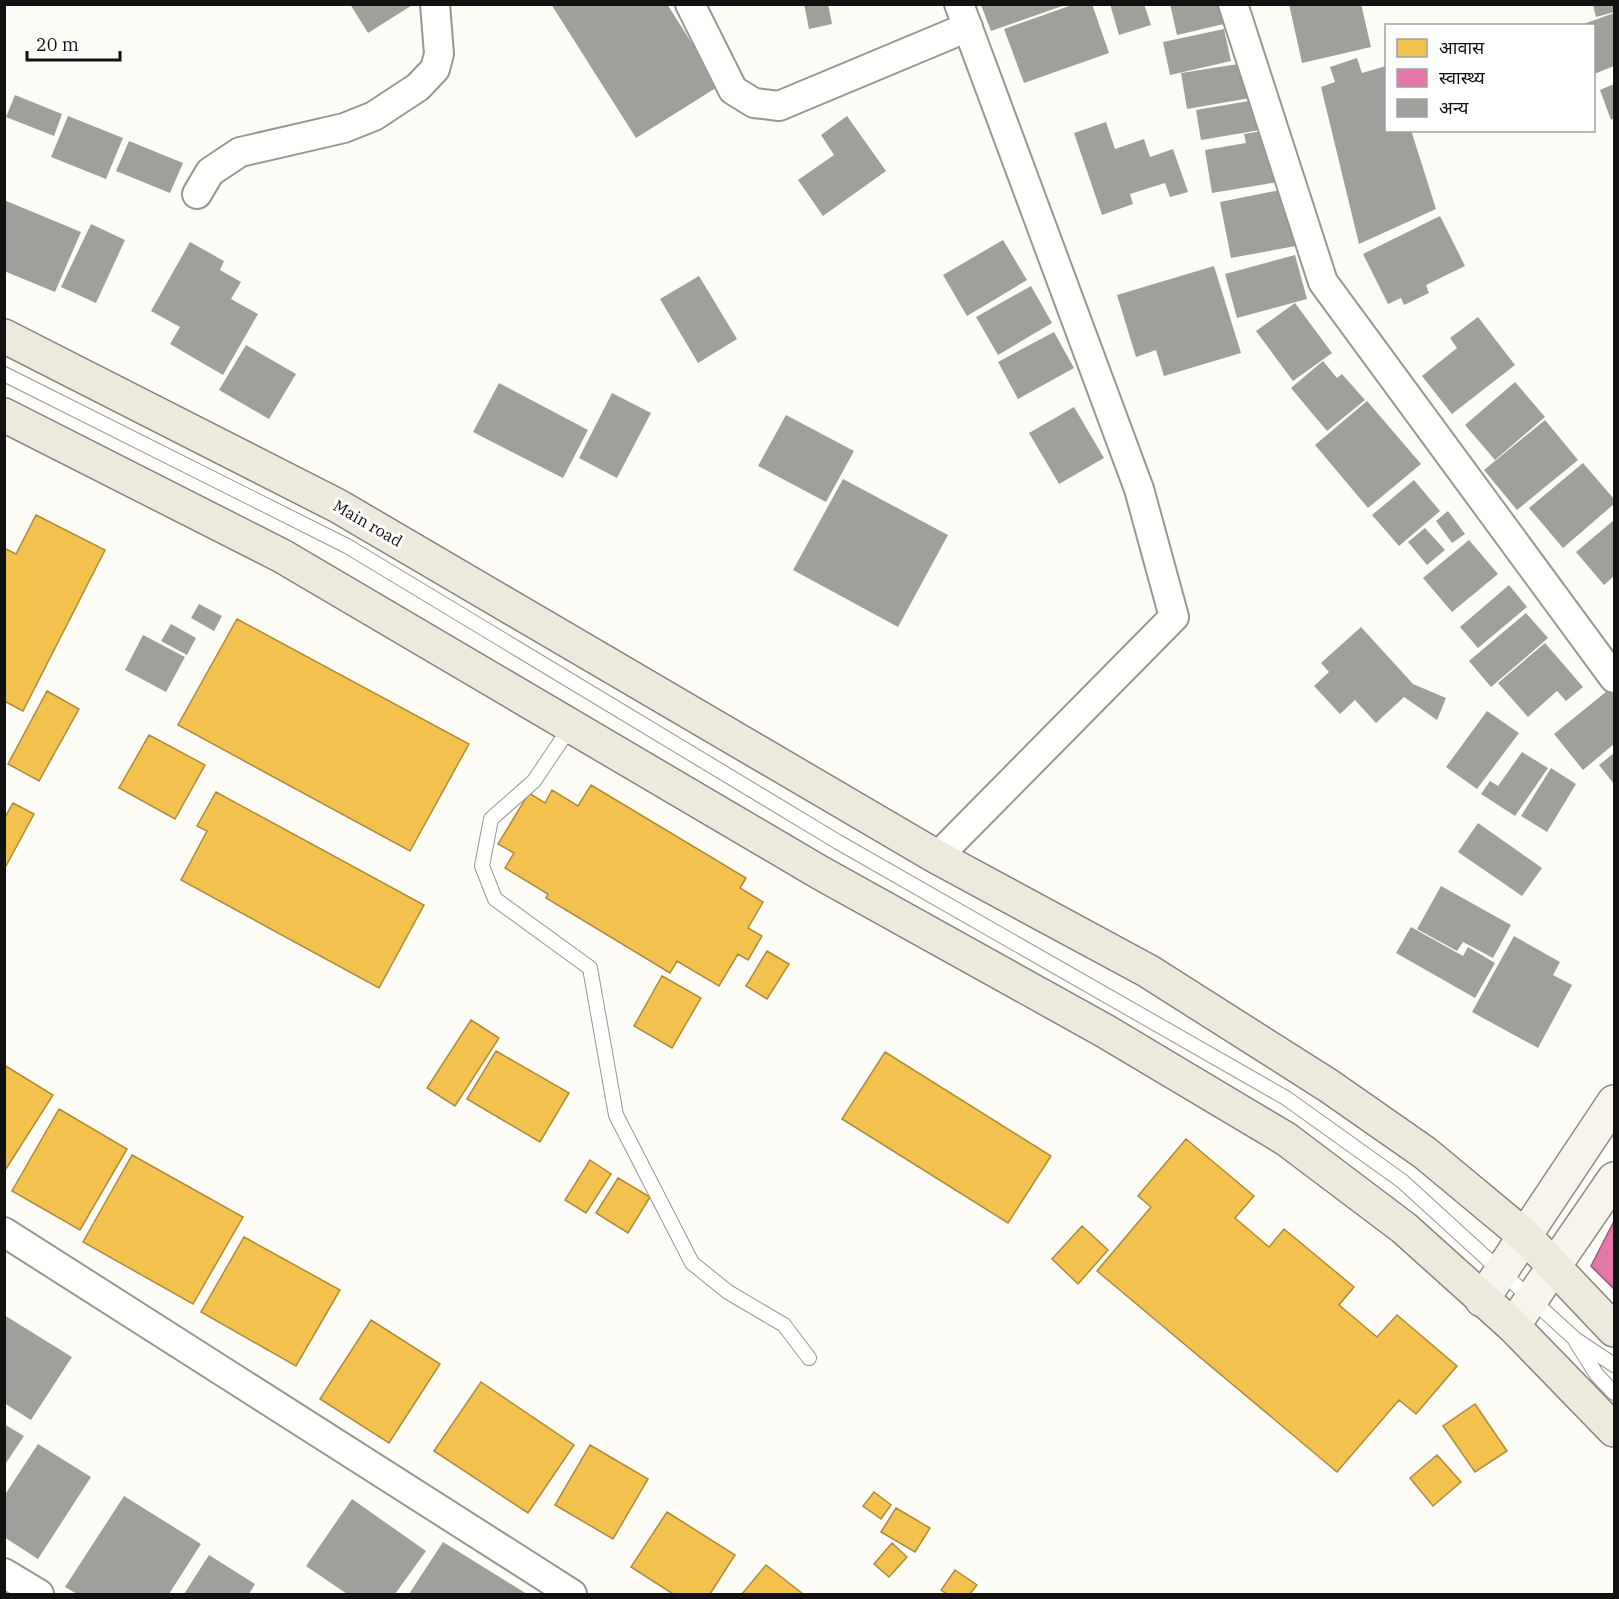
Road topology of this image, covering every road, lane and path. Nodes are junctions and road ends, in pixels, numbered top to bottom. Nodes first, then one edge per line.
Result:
1 (435, 4) edge
2 (690, 4) edge
3 (1233, 4) edge
4 (964, 16) edge
5 (196, 194) dead end
6 (4, 336) edge
7 (4, 374) edge
8 (4, 415) edge
9 (1614, 678) edge
10 (571, 726) junction
11 (937, 857) junction
12 (1614, 1102) edge
13 (1614, 1179) edge
14 (4, 1232) edge
15 (1526, 1237) junction
16 (1555, 1267) junction
17 (1501, 1271) junction
18 (1532, 1298) junction
19 (1482, 1300) junction
20 (1513, 1326) junction
21 (1614, 1330) edge
22 (1575, 1340) junction
23 (810, 1358) dead end
24 (1614, 1365) edge
25 (1614, 1393) edge
26 (1614, 1431) edge
27 (4, 1573) edge
28 (39, 1594) edge
29 (569, 1594) edge

1 - 5 street
2 - 4 street
3 - 9 street
4 - 11 street
6 - 11 main road, Main road
7 - 17 lane
8 - 10 main road
10 - 19 main road
10 - 23 lane
11 - 15 main road, Main road
12 - 15 street
13 - 16 street
14 - 29 street
15 - 16 main road, Main road
15 - 17 street
16 - 18 street
16 - 21 main road, Main road
17 - 18 lane
17 - 19 street
18 - 20 street
18 - 22 lane
19 - 20 main road
20 - 26 main road
22 - 24 lane
22 - 25 lane
27 - 28 street

